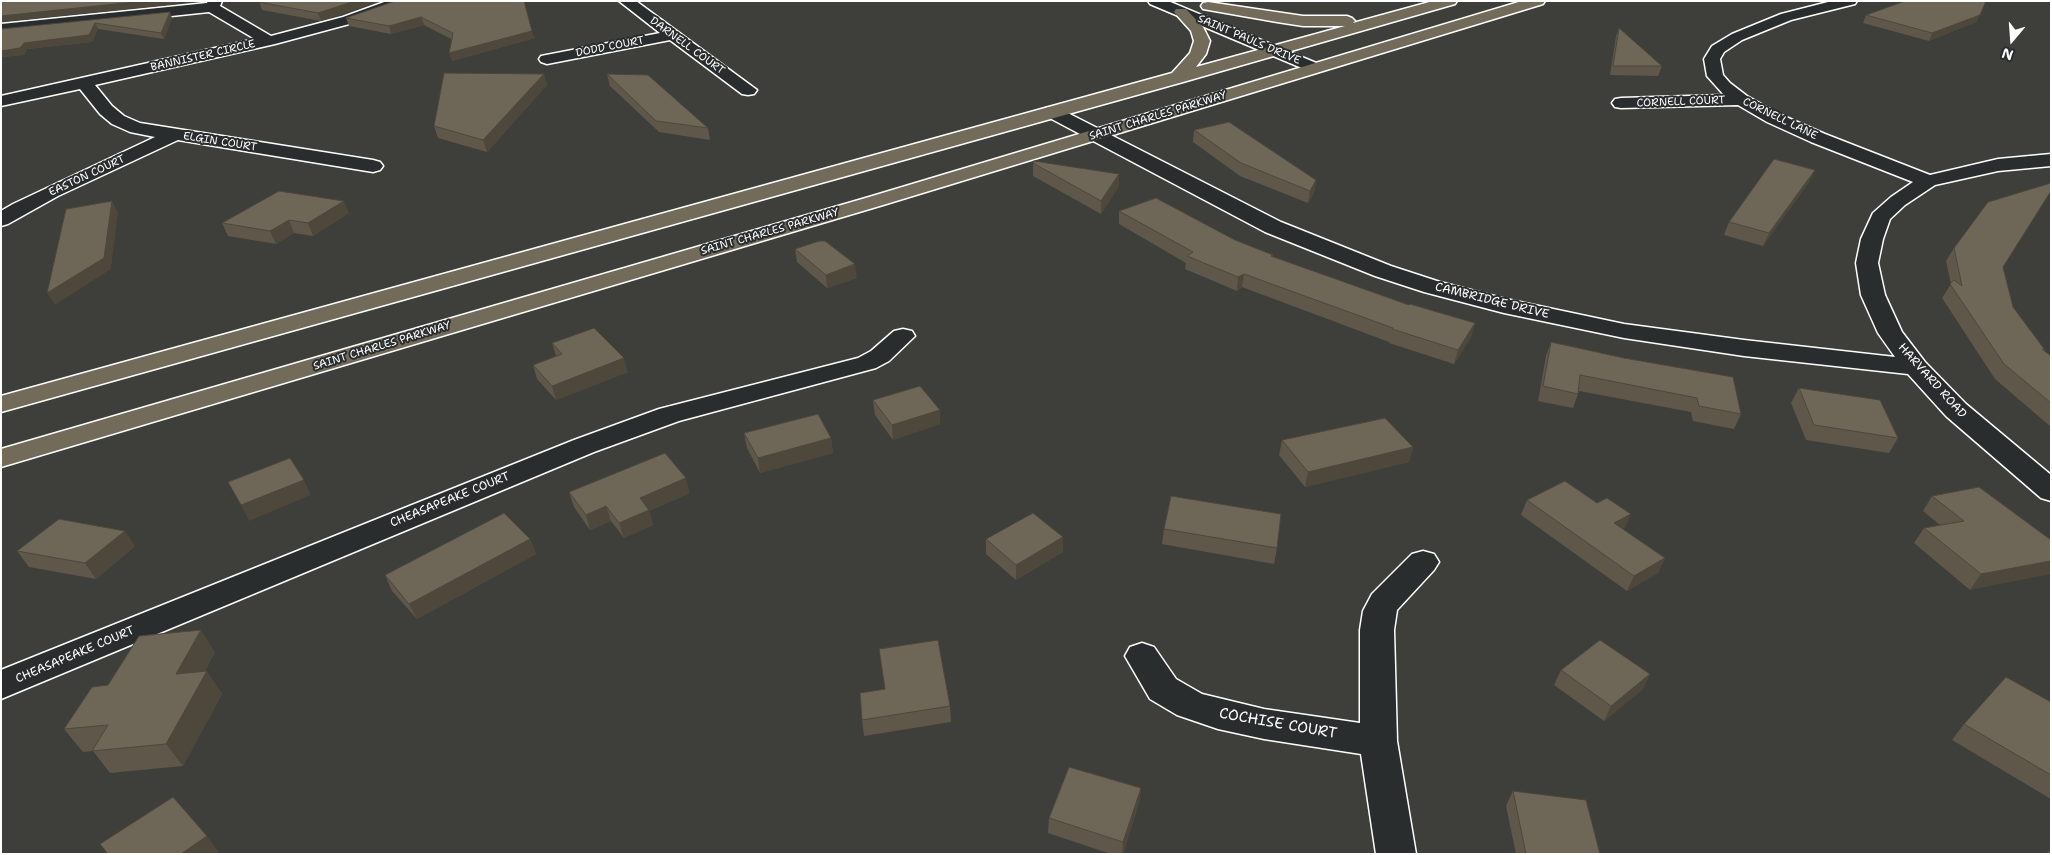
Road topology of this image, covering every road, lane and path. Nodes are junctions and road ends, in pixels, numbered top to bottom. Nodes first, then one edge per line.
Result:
1 (401, 1) edge
2 (1155, 1) edge
3 (1193, 1) edge
4 (1450, 1) edge
5 (1538, 1) edge
6 (1850, 1) edge
7 (629, 2) edge
8 (213, 4) edge
9 (1208, 6) junction
10 (1180, 12) junction
11 (1398, 16) junction
12 (1, 30) edge
13 (672, 35) junction
14 (269, 41) junction
15 (1299, 44) junction
16 (1274, 50) junction
17 (547, 59) dead end
18 (1338, 60) junction
19 (1315, 68) junction
20 (1177, 78) junction
21 (84, 83) junction
22 (748, 90) dead end
23 (1741, 100) junction
24 (1, 101) edge
25 (1621, 103) dead end
26 (1052, 112) junction
27 (174, 135) junction
28 (1098, 135) junction
29 (2051, 160) edge
30 (373, 166) dead end
31 (1928, 180) junction
32 (1, 220) edge
33 (903, 336) dead end
34 (1916, 367) junction
35 (1, 404) edge
36 (1, 458) edge
37 (2051, 491) edge
38 (1423, 562) dead end
39 (1142, 656) dead end
40 (1, 685) edge
41 (1378, 741) junction
42 (1396, 854) edge

1 - 14 street, BANNISTER CIRCLE
2 - 10 street, SAINT PAULS DRIVE
3 - 9 street, SAINT PAULS DRIVE
4 - 11 main road
5 - 18 main road, SAINT CHARLES PARKWAY
6 - 23 street, CORNELL LANE
7 - 13 street, DARNELL COURT
8 - 12 street
8 - 14 street
9 - 11 main road
9 - 15 street, SAINT PAULS DRIVE
10 - 16 street, SAINT PAULS DRIVE
10 - 20 main road
11 - 15 main road
13 - 17 street, DODD COURT
13 - 22 street, DARNELL COURT
14 - 21 street, BANNISTER CIRCLE
15 - 16 main road
15 - 18 street, SAINT PAULS DRIVE
16 - 19 street, SAINT PAULS DRIVE
16 - 20 main road
18 - 19 main road, SAINT CHARLES PARKWAY
19 - 28 main road, SAINT CHARLES PARKWAY
20 - 26 main road
21 - 24 street, BANNISTER CIRCLE
21 - 27 street, ELGIN COURT
23 - 25 street, CORNELL COURT
23 - 31 street, CORNELL LANE
26 - 28 street, CAMBRIDGE DRIVE
26 - 35 main road
27 - 30 street, ELGIN COURT
27 - 32 street, EASTON COURT
28 - 34 street, CAMBRIDGE DRIVE
28 - 36 main road, SAINT CHARLES PARKWAY
29 - 31 street, HARVARD ROAD
31 - 34 street, HARVARD ROAD
33 - 40 street, CHEASAPEAKE COURT
34 - 37 street, HARVARD ROAD
38 - 41 street
39 - 41 street, COCHISE COURT
41 - 42 street

